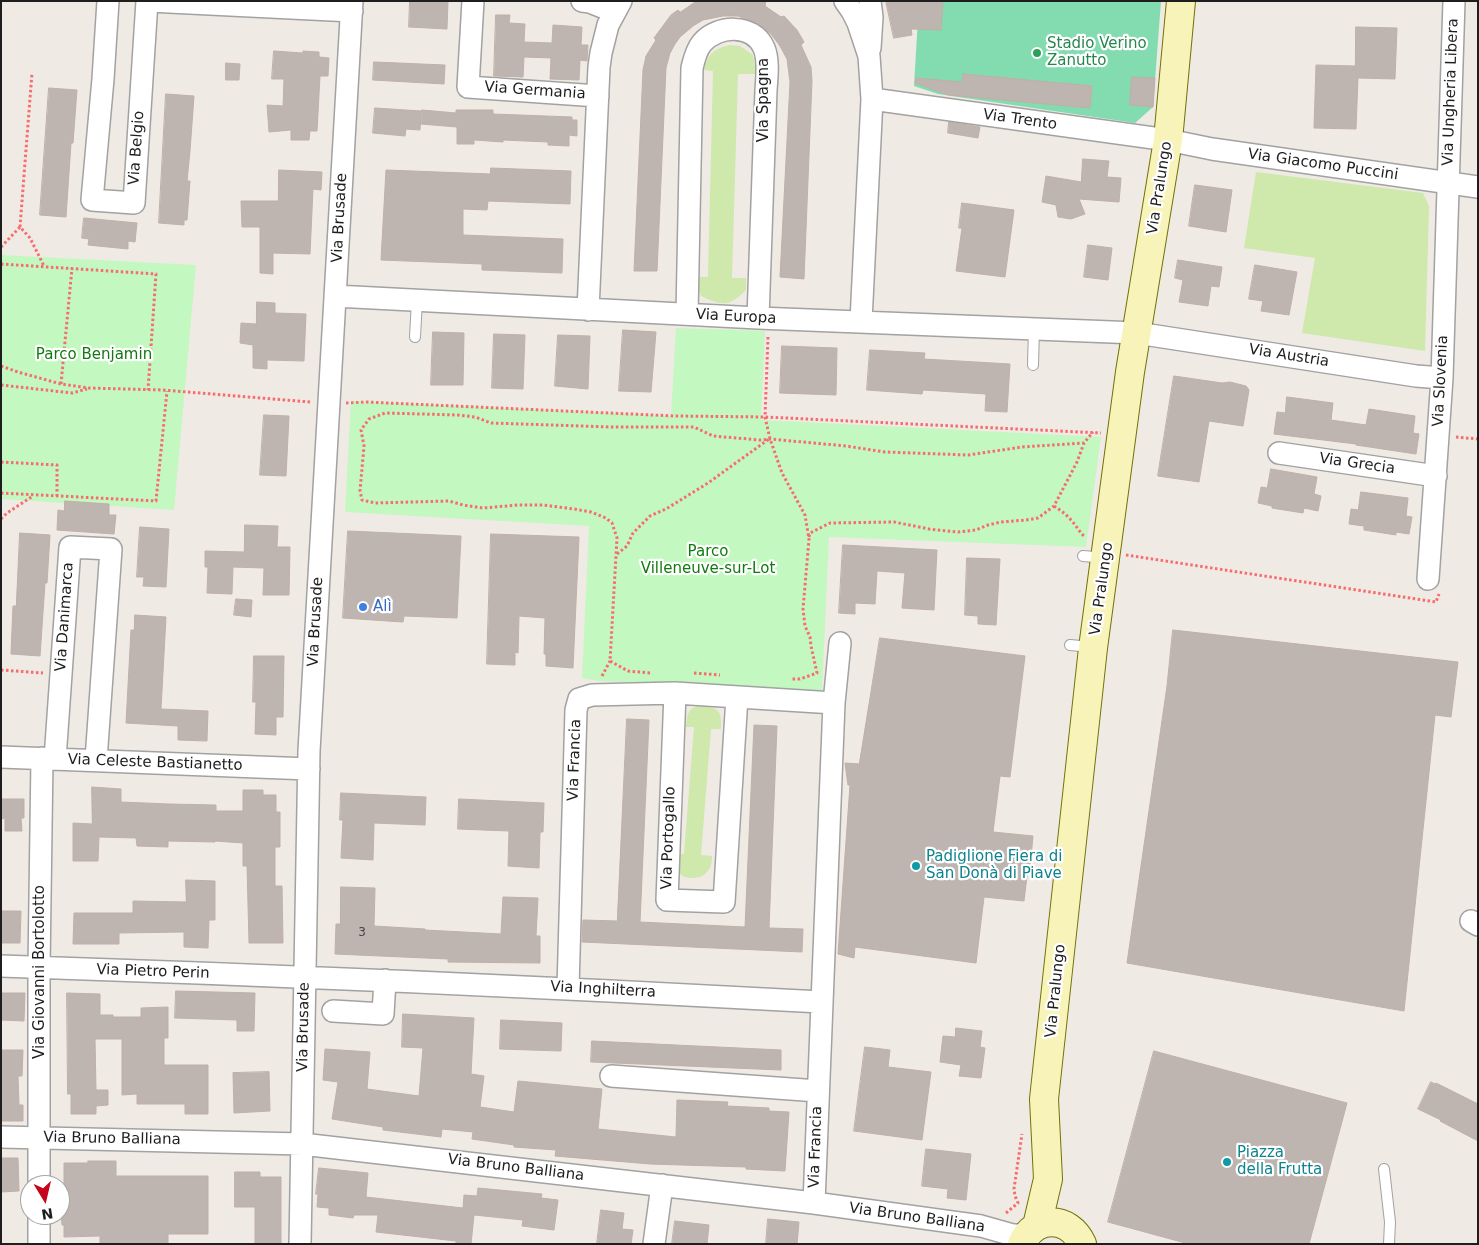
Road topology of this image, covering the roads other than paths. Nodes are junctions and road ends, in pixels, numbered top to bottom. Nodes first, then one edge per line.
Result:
1 (108, 1) edge
2 (148, 1) edge
3 (473, 1) edge
4 (582, 1) edge
5 (845, 1) edge
6 (870, 1) edge
7 (1181, 1) edge
8 (1454, 1) edge
9 (352, 6) edge
10 (618, 7) edge
11 (870, 56) junction
12 (598, 96) junction
13 (872, 99) junction
14 (1168, 140) junction
15 (1448, 183) junction
16 (1478, 187) edge
17 (336, 296) junction
18 (417, 300) junction
19 (588, 310) junction
20 (687, 314) junction
21 (861, 322) junction
22 (763, 326) junction
23 (1034, 329) junction
24 (1137, 333) junction
25 (415, 337) dead end
26 (1033, 365) dead end
27 (1442, 378) junction
28 (1279, 453) dead end
29 (1436, 476) junction
30 (1428, 579) dead end
31 (840, 643) dead end
32 (675, 693) junction
33 (737, 697) junction
34 (834, 703) junction
35 (1, 757) edge
36 (49, 759) junction
37 (96, 760) junction
38 (309, 769) junction
39 (1, 966) edge
40 (39, 968) junction
41 (306, 978) junction
42 (385, 980) junction
43 (568, 988) junction
44 (821, 1002) junction
45 (333, 1011) dead end
46 (611, 1076) dead end
47 (818, 1091) junction
48 (1, 1137) edge
49 (39, 1138) junction
50 (302, 1144) junction
51 (1384, 1169) dead end
52 (39, 1175) edge
53 (1048, 1179) junction
54 (662, 1185) junction
55 (814, 1203) junction
56 (39, 1225) edge
57 (1028, 1235) edge
58 (1074, 1235) edge
59 (39, 1244) edge
60 (300, 1244) edge
61 (654, 1244) edge
62 (1389, 1244) edge

1 - 2 street, Via Belgio
2 - 9 street
3 - 12 street, Via Germania
4 - 10 street, Via Germania
5 - 11 street
6 - 11 street
7 - 14 street, Via Pralungo
8 - 15 street, Via Ungheria Libera
9 - 17 street, Via Brusade
10 - 12 street, Via Germania
11 - 13 street
12 - 19 street, Via Germania
13 - 14 street, Via Trento
13 - 21 street
14 - 15 street, Via Giacomo Puccini
14 - 24 street, Via Pralungo
15 - 16 street, Via Giacomo Puccini
15 - 27 street, Via Slovenia
17 - 18 street, Via Europa
17 - 38 street, Via Brusade
18 - 19 street, Via Europa
18 - 25 lane
19 - 20 street, Via Europa
20 - 22 street, Via Europa
20 - 22 street, Via Spagna
21 - 22 street, Via Europa
21 - 23 street, Via Europa
23 - 24 street, Via Europa
23 - 26 lane
24 - 27 street, Via Austria
24 - 53 street, Via Pralungo
27 - 29 street, Via Slovenia
28 - 29 street, Via Grecia
29 - 30 street, Via Slovenia
31 - 34 street, Via Francia
32 - 33 street, Via Francia
32 - 33 street, Via Portogallo
32 - 43 street, Via Francia
33 - 34 street, Via Francia
34 - 44 street, Via Francia
35 - 36 street, Via Celeste Bastianetto
36 - 37 street, Via Celeste Bastianetto
36 - 37 street, Via Danimarca
36 - 40 street, Via Giovanni Bortolotto
37 - 38 street, Via Celeste Bastianetto
38 - 41 street, Via Brusade
39 - 40 street, Via Pietro Perin
40 - 41 street, Via Pietro Perin
40 - 49 street, Via Giovanni Bortolotto
41 - 42 street, Via Inghilterra
41 - 50 street, Via Brusade
42 - 43 street, Via Inghilterra
42 - 45 street
43 - 44 street, Via Inghilterra
44 - 47 street, Via Francia
46 - 47 street, Via Francia
47 - 55 street, Via Francia
48 - 49 street, Via Bruno Balliana
49 - 50 street, Via Bruno Balliana
49 - 52 street, Via Giovanni Bortolotto
50 - 54 street, Via Bruno Balliana
50 - 60 street, Via Brusade
51 - 62 lane
53 - 57 street, Via Pralungo
53 - 58 street, Via Pralungo
54 - 55 street, Via Bruno Balliana
54 - 61 street
55 - 57 street, Via Bruno Balliana
56 - 59 street
57 - 58 street, Via Pralungo

